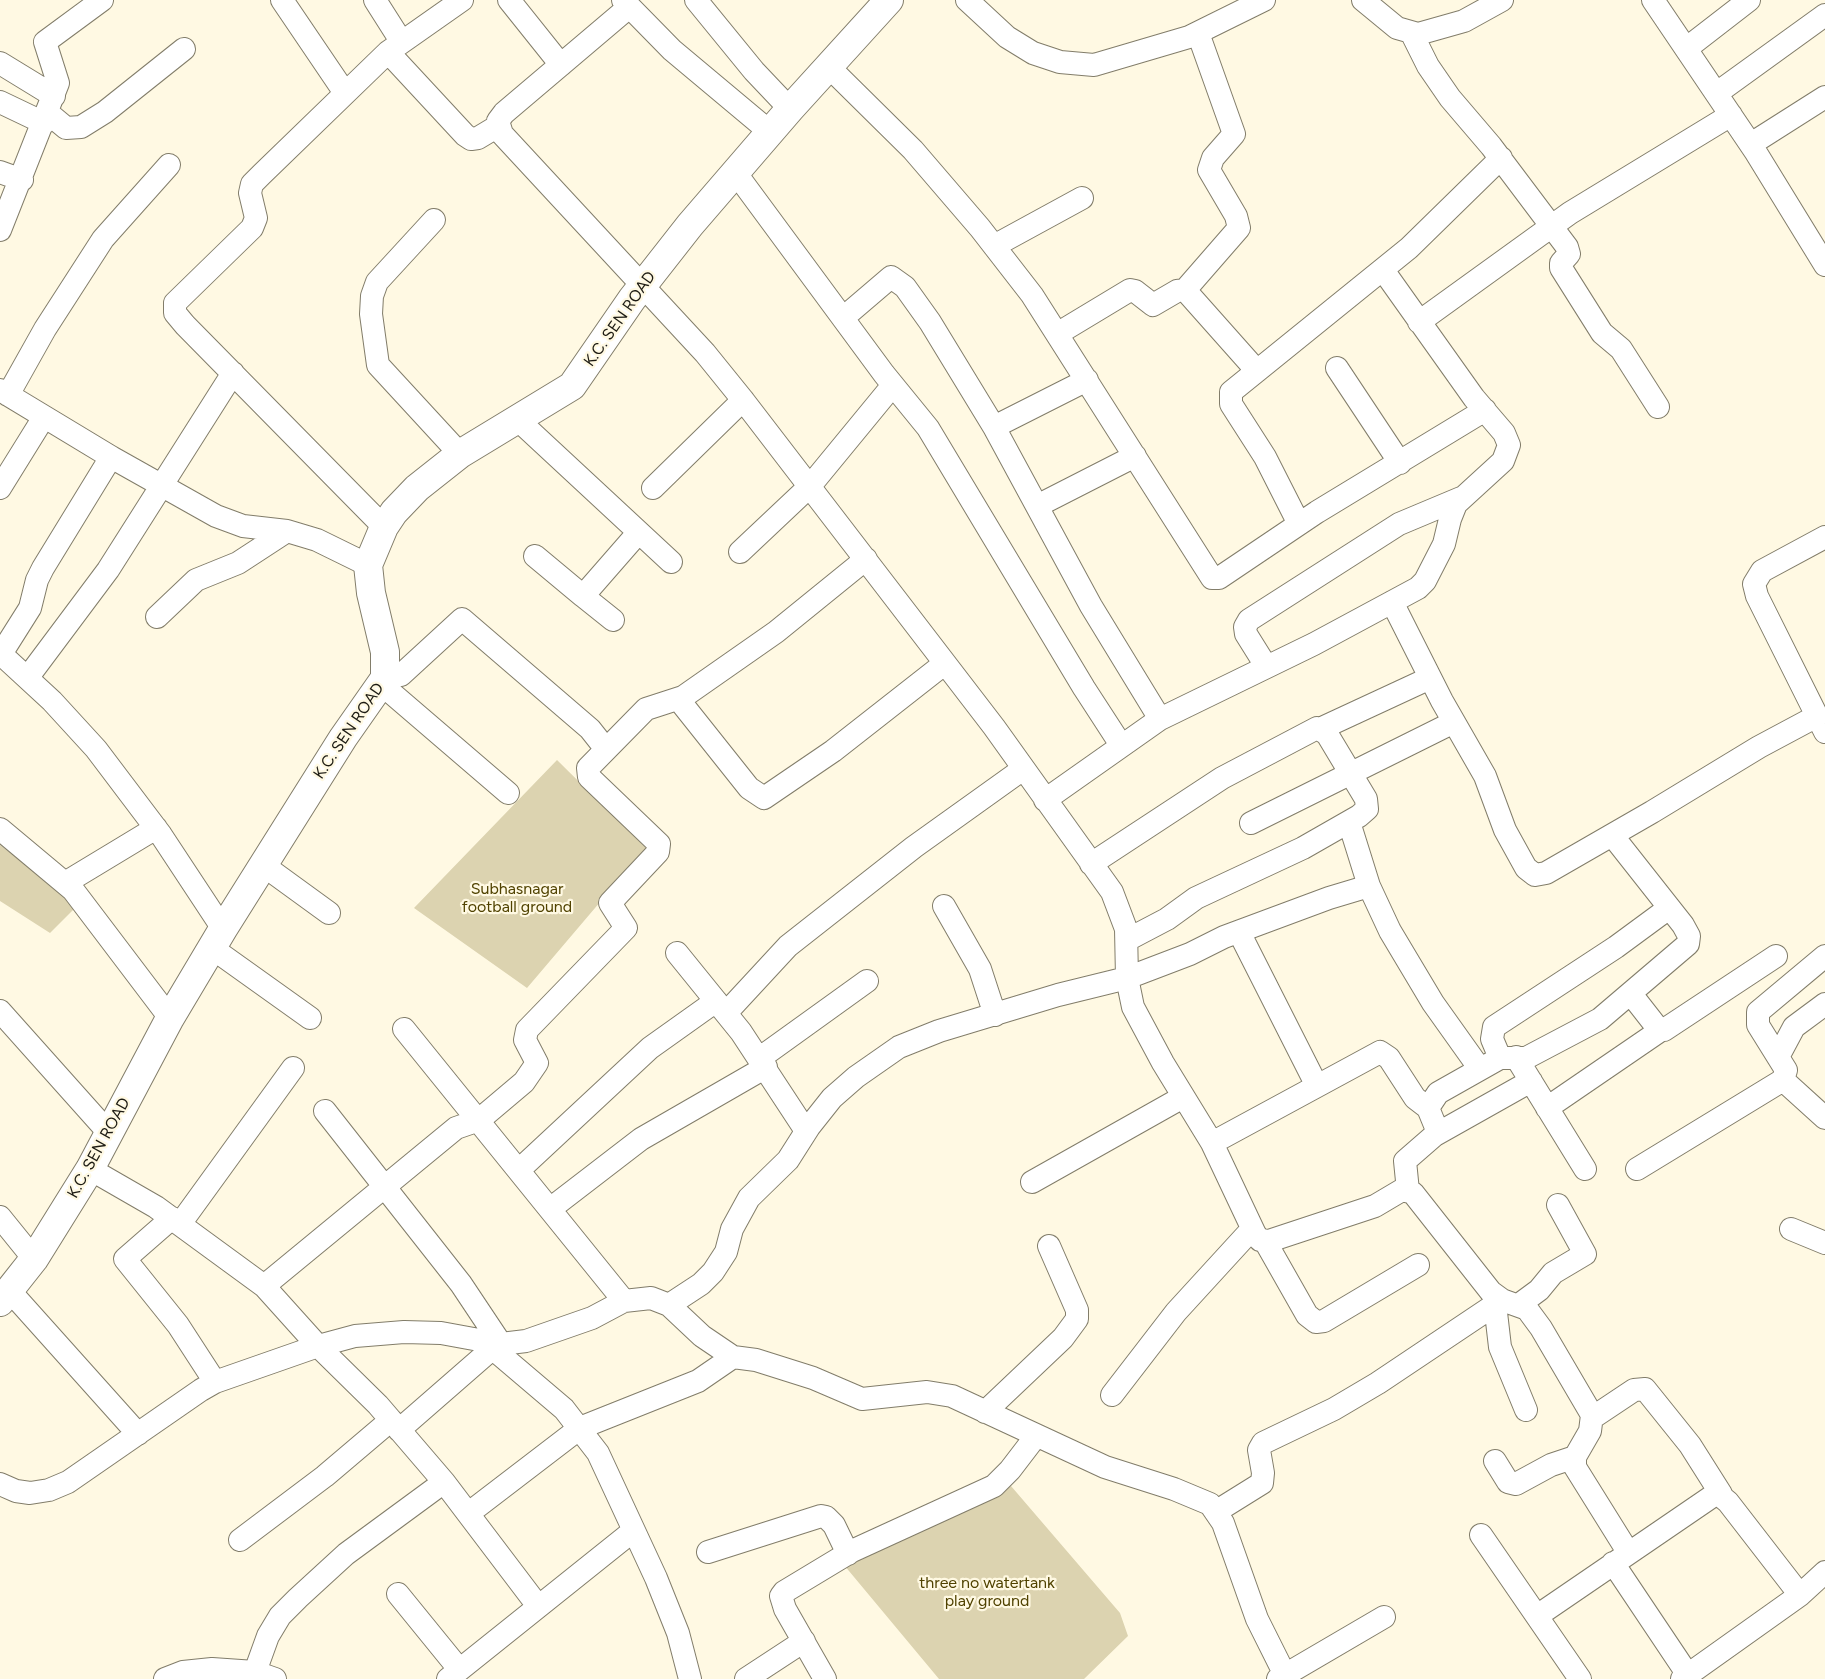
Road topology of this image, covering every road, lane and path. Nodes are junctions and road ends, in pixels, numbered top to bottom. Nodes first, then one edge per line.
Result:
1 (102, 0) edge
2 (282, 0) edge
3 (375, 0) edge
4 (462, 0) edge
5 (508, 0) edge
6 (696, 0) edge
7 (889, 0) edge
8 (967, 0) edge
9 (1363, 0) edge
10 (1502, 0) edge
11 (1653, 0) edge
12 (1749, 0) edge
13 (1255, 2) edge
14 (626, 3) edge
15 (1825, 15) edge
16 (1198, 33) junction
17 (1412, 34) junction
18 (395, 46) junction
19 (1688, 48) junction
20 (184, 49) dead end
21 (0, 63) edge
22 (561, 65) junction
23 (829, 67) junction
24 (345, 93) junction
25 (1717, 93) junction
26 (1825, 97) edge
27 (0, 102) edge
28 (790, 109) junction
29 (49, 111) junction
30 (1731, 115) junction
31 (498, 126) junction
32 (770, 132) junction
33 (1751, 144) junction
34 (1501, 158) junction
35 (169, 165) dead end
36 (0, 172) edge
37 (735, 172) junction
38 (22, 180) junction
39 (1082, 198) dead end
40 (434, 220) dead end
41 (1552, 226) junction
42 (0, 230) edge
43 (994, 246) junction
44 (1825, 265) edge
45 (1383, 270) junction
46 (643, 285) junction
47 (1185, 290) junction
48 (843, 318) junction
49 (1419, 322) junction
50 (1057, 334) junction
51 (1338, 368) dead end
52 (1257, 371) junction
53 (233, 373) junction
54 (1087, 380) junction
55 (894, 385) junction
56 (4, 393) edge
57 (743, 400) junction
58 (1658, 406) dead end
59 (1485, 410) junction
60 (44, 417) junction
61 (518, 419) junction
62 (994, 428) junction
63 (460, 454) junction
64 (1135, 456) junction
65 (111, 458) junction
66 (1400, 463) junction
67 (160, 486) junction
68 (810, 486) junction
69 (0, 488) edge
70 (653, 488) dead end
71 (1461, 498) junction
72 (1037, 506) junction
73 (1299, 524) junction
74 (384, 527) junction
75 (287, 531) junction
76 (638, 533) junction
77 (1825, 537) edge
78 (740, 552) dead end
79 (535, 556) dead end
80 (866, 559) junction
81 (671, 562) dead end
82 (368, 565) junction
83 (583, 596) junction
84 (1392, 602) junction
85 (157, 617) dead end
86 (613, 620) dead end
87 (0, 653) edge
88 (944, 664) junction
89 (1266, 666) junction
90 (28, 677) junction
91 (1430, 678) junction
92 (383, 681) junction
93 (679, 700) junction
94 (1160, 719) junction
95 (1454, 722) junction
96 (1821, 724) edge
97 (1320, 729) junction
98 (1121, 745) junction
99 (605, 748) junction
100 (1023, 769) junction
101 (1351, 774) junction
102 (508, 793) dead end
103 (1045, 800) junction
104 (1349, 822) junction
105 (1251, 823) dead end
106 (156, 828) junction
107 (0, 829) edge
108 (1612, 835) junction
109 (1091, 864) junction
110 (263, 865) junction
111 (65, 883) junction
112 (1369, 886) junction
113 (944, 906) dead end
114 (1669, 908) junction
115 (329, 913) dead end
116 (1239, 932) junction
117 (218, 938) junction
118 (1127, 940) junction
119 (677, 953) dead end
120 (1776, 956) dead end
121 (1825, 956) edge
122 (1127, 978) junction
123 (867, 981) dead end
124 (1730, 986) junction
125 (1631, 994) junction
126 (1825, 1004) edge
127 (721, 1007) junction
128 (0, 1011) edge
129 (995, 1016) junction
130 (170, 1018) junction
131 (310, 1018) dead end
132 (1758, 1025) junction
133 (404, 1029) dead end
134 (1661, 1030) junction
135 (9, 1037) edge
136 (1778, 1057) junction
137 (1508, 1058) junction
138 (763, 1063) junction
139 (293, 1068) dead end
140 (1480, 1069) junction
141 (1783, 1080) junction
142 (1531, 1081) junction
143 (1317, 1086) junction
144 (1183, 1097) junction
145 (1428, 1108) junction
146 (1547, 1108) junction
147 (326, 1111) dead end
148 (1825, 1118) edge
149 (479, 1120) junction
150 (806, 1131) junction
151 (109, 1133) junction
152 (1435, 1136) junction
153 (1212, 1143) junction
154 (1637, 1168) dead end
155 (90, 1169) junction
156 (1585, 1169) dead end
157 (519, 1170) junction
158 (1032, 1182) dead end
159 (385, 1186) junction
160 (1408, 1191) junction
161 (1558, 1205) dead end
162 (550, 1209) junction
163 (0, 1217) edge
164 (176, 1221) junction
165 (1791, 1229) dead end
166 (1258, 1235) junction
167 (1825, 1243) edge
168 (1049, 1246) dead end
169 (34, 1259) junction
170 (1418, 1265) dead end
171 (264, 1286) junction
172 (5, 1296) edge
173 (624, 1301) junction
174 (1506, 1303) junction
175 (669, 1305) junction
176 (492, 1344) junction
177 (318, 1346) junction
178 (733, 1357) junction
179 (215, 1382) junction
180 (1112, 1395) dead end
181 (1526, 1410) dead end
182 (985, 1412) junction
183 (1592, 1418) junction
184 (395, 1425) junction
185 (580, 1428) junction
186 (138, 1434) junction
187 (1036, 1436) junction
188 (1575, 1457) junction
189 (1495, 1461) dead end
190 (444, 1482) junction
191 (0, 1484) edge
192 (1720, 1494) junction
193 (1217, 1511) junction
194 (469, 1513) junction
195 (633, 1531) junction
196 (1481, 1535) dead end
197 (240, 1540) dead end
198 (708, 1552) dead end
199 (848, 1554) junction
200 (1620, 1558) junction
201 (1825, 1572) edge
202 (398, 1594) dead end
203 (1800, 1594) junction
204 (538, 1606) junction
205 (1537, 1616) junction
206 (1384, 1617) dead end
207 (804, 1641) junction
208 (198, 1674) edge
209 (265, 1675) edge
210 (452, 1676) edge
211 (1283, 1677) edge
212 (1685, 1677) edge
213 (165, 1679) edge
214 (690, 1679) edge
215 (746, 1679) edge
216 (825, 1679) edge
217 (1580, 1679) edge

1 - 29 street
2 - 24 street
3 - 18 street
4 - 18 street
5 - 22 street
6 - 28 street
7 - 23 street, K.C. SEN ROAD
8 - 16 street
9 - 17 street
10 - 17 street
11 - 19 street
12 - 19 street
13 - 16 street
14 - 22 street
14 - 32 street
15 - 25 street
16 - 47 street
17 - 34 street
18 - 24 street
18 - 31 street
19 - 25 street
20 - 29 street
21 - 29 street
22 - 31 street
23 - 28 street, K.C. SEN ROAD
23 - 43 street
24 - 53 street
25 - 30 street
26 - 33 street
27 - 29 street
28 - 32 street, K.C. SEN ROAD
29 - 38 street
30 - 33 street
30 - 41 street
31 - 46 street
32 - 37 street, K.C. SEN ROAD
33 - 44 street
34 - 41 street
34 - 45 street
35 - 56 street
36 - 38 street
37 - 46 street, K.C. SEN ROAD
37 - 48 street
38 - 42 street
39 - 43 street
40 - 63 street
41 - 49 street
41 - 58 street
43 - 50 street
45 - 49 street
45 - 52 street
46 - 57 street
46 - 61 street, K.C. SEN ROAD
47 - 50 street
47 - 52 street
48 - 55 street
48 - 62 street
49 - 59 street
50 - 54 street
51 - 66 street
52 - 73 street
53 - 67 street
53 - 74 street
54 - 62 street
54 - 64 street
55 - 68 street
55 - 98 street
56 - 60 street
57 - 68 street
57 - 70 street
59 - 66 street
59 - 71 street
60 - 65 street
60 - 69 street
61 - 63 street, K.C. SEN ROAD
61 - 76 street
62 - 72 street
63 - 74 street, K.C. SEN ROAD
64 - 72 street
64 - 73 street
65 - 67 street
65 - 87 street
66 - 73 street
67 - 75 street
67 - 90 street
68 - 78 street
68 - 80 street
71 - 84 street
71 - 89 street
72 - 94 street
74 - 82 street, K.C. SEN ROAD
75 - 82 street
75 - 85 street
76 - 81 street
76 - 83 street
77 - 96 street
79 - 83 street
80 - 88 street
80 - 93 street
82 - 92 street, K.C. SEN ROAD
83 - 86 street
84 - 89 street
84 - 91 street
87 - 90 street
88 - 93 street
88 - 100 street
89 - 94 street
90 - 106 street
91 - 95 street
91 - 97 street
92 - 99 street
92 - 102 street
92 - 110 street, K.C. SEN ROAD
93 - 99 street
94 - 98 street
95 - 101 street
95 - 108 street
96 - 108 street
97 - 101 street
97 - 109 street
98 - 103 street
99 - 149 street
100 - 103 street
100 - 127 street
101 - 104 street
101 - 105 street
103 - 109 street
104 - 112 street
104 - 118 street
106 - 111 street
106 - 117 street
107 - 111 street
108 - 114 street
109 - 118 street
110 - 115 street
110 - 117 street, K.C. SEN ROAD
111 - 130 street
112 - 116 street
112 - 140 street
113 - 129 street
114 - 125 street
114 - 137 street
116 - 122 street
116 - 143 street
117 - 130 street, K.C. SEN ROAD
117 - 131 street
118 - 122 street
119 - 127 street
120 - 124 street
121 - 132 street
122 - 129 street
122 - 144 street
123 - 138 street
124 - 132 street
124 - 134 street
125 - 134 street
125 - 137 street
126 - 136 street
127 - 138 street
127 - 157 street
128 - 135 street
129 - 150 street
130 - 151 street, K.C. SEN ROAD
132 - 136 street
133 - 149 street
134 - 146 street
135 - 151 street
136 - 141 street
137 - 140 street
137 - 142 street
138 - 150 street
138 - 162 street
139 - 164 street
140 - 145 street
141 - 148 street
141 - 154 street
142 - 146 street
142 - 152 street
143 - 145 street
143 - 153 street
144 - 153 street
144 - 158 street
145 - 152 street
146 - 156 street
147 - 159 street
149 - 157 street
149 - 159 street
150 - 175 street
151 - 155 street, K.C. SEN ROAD
152 - 160 street
153 - 166 street
155 - 164 street
155 - 169 street, K.C. SEN ROAD
157 - 162 street
159 - 171 street
159 - 176 street
160 - 166 street
160 - 174 street
161 - 174 street
162 - 173 street
163 - 169 street
164 - 171 street
164 - 179 street
165 - 167 street
166 - 170 street
166 - 180 street
168 - 182 street
169 - 172 street, K.C. SEN ROAD
171 - 177 street
172 - 186 street
173 - 175 street
173 - 176 street
174 - 181 street
174 - 183 street
174 - 193 street
175 - 178 street
176 - 177 street
176 - 184 street
176 - 185 street
177 - 179 street
177 - 184 street
178 - 182 street
178 - 185 street
179 - 186 street
182 - 187 street
183 - 188 street
183 - 192 street
184 - 190 street
184 - 197 street
185 - 194 street
185 - 195 street
186 - 191 street
187 - 193 street
187 - 199 street
188 - 189 street
188 - 200 street
190 - 194 street
190 - 209 street
192 - 200 street
192 - 203 street
193 - 211 street
194 - 204 street
195 - 204 street
195 - 214 street
196 - 205 street
198 - 199 street
199 - 207 street
200 - 205 street
200 - 212 street
201 - 203 street
202 - 210 street
203 - 212 street
204 - 210 street
205 - 217 street
206 - 211 street
207 - 215 street
207 - 216 street
208 - 209 street
208 - 213 street

